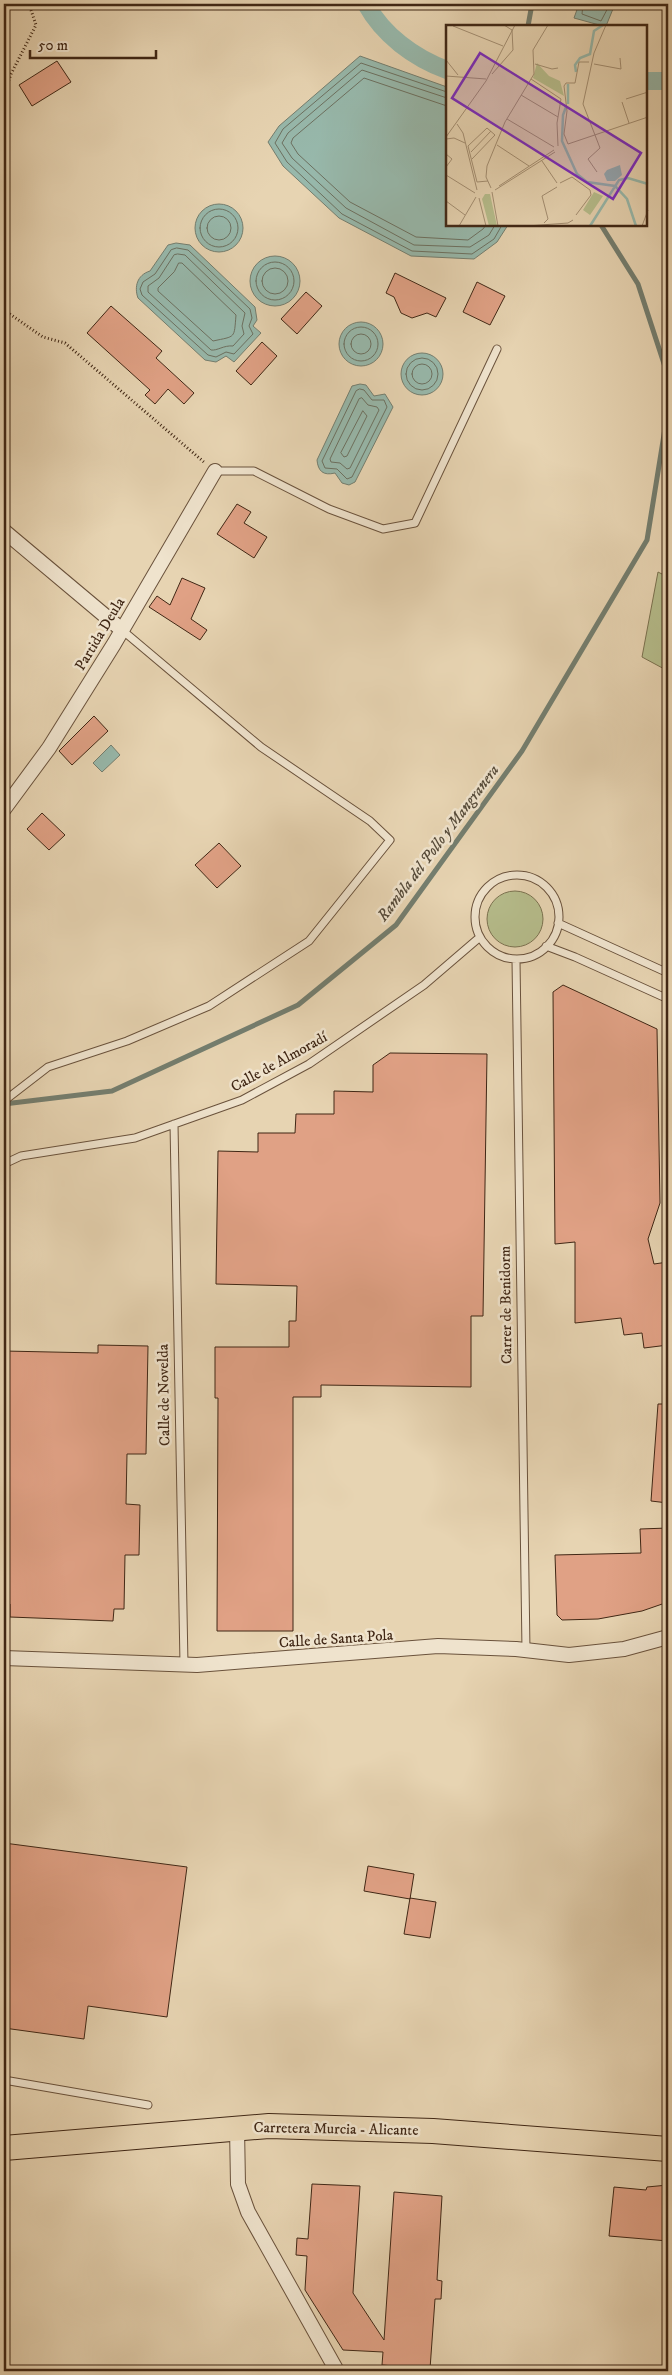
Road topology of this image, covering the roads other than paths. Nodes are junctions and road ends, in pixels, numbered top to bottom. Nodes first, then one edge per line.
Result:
1 (498, 349) dead end
2 (215, 471) joint
3 (4, 531) edge
4 (122, 630) junction
5 (4, 809) edge
6 (558, 923) junction
7 (480, 937) junction
8 (546, 946) junction
9 (516, 960) junction
10 (668, 973) edge
11 (668, 999) edge
12 (4, 1101) edge
13 (174, 1124) junction
14 (4, 1164) edge
15 (668, 1637) edge
16 (526, 1650) junction
17 (4, 1658) edge
18 (184, 1664) junction
19 (4, 2080) edge
20 (148, 2105) dead end
21 (237, 2128) junction
22 (4, 2148) edge
23 (668, 2149) edge
24 (337, 2371) edge

1 - 2 lane
2 - 4 street, Partida Deula
3 - 4 street
4 - 5 street, Partida Deula
4 - 12 lane
6 - 7 lane
6 - 8 lane
6 - 10 lane
7 - 9 lane
7 - 13 lane, Calle de Almoradí
8 - 9 lane
8 - 11 lane
9 - 16 lane, Carrer de Benidorm
13 - 14 lane, Calle de Almoradí
13 - 18 lane, Calle de Novelda
15 - 16 street, Calle de Santa Pola
16 - 18 street, Calle de Santa Pola
17 - 18 street, Calle de Santa Pola
19 - 20 lane
21 - 22 highway, Carretera Murcia - Alicante
21 - 23 highway, Carretera Murcia - Alicante
21 - 24 street

